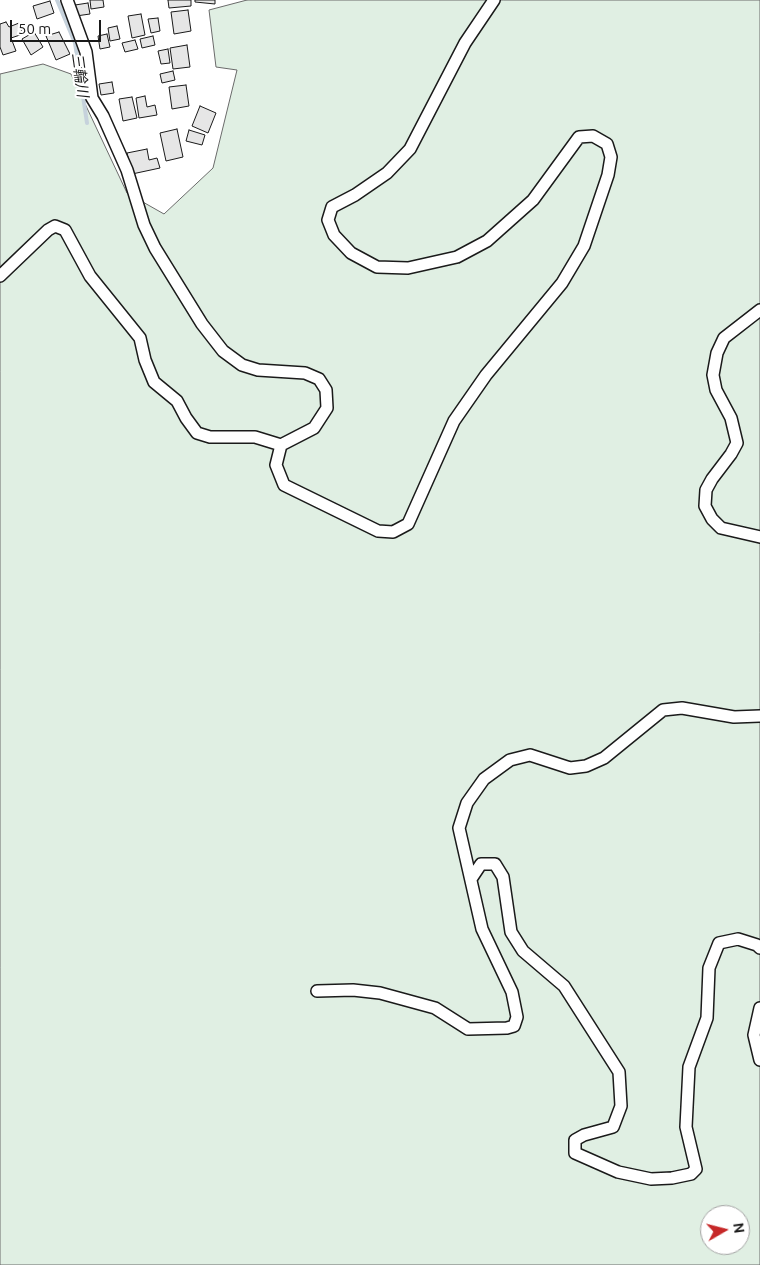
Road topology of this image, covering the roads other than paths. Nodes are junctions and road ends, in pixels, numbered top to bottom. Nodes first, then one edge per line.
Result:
1 (67, 0) edge
2 (494, 0) edge
3 (0, 276) edge
4 (760, 310) edge
5 (282, 445) junction
6 (760, 537) edge
7 (760, 716) edge
8 (471, 879) junction
9 (760, 948) edge
10 (317, 991) dead end
11 (760, 1008) edge
12 (760, 1060) edge

1 - 5 street
2 - 5 street
3 - 5 street
4 - 6 street
7 - 8 street
8 - 9 street
8 - 10 street
11 - 12 street

